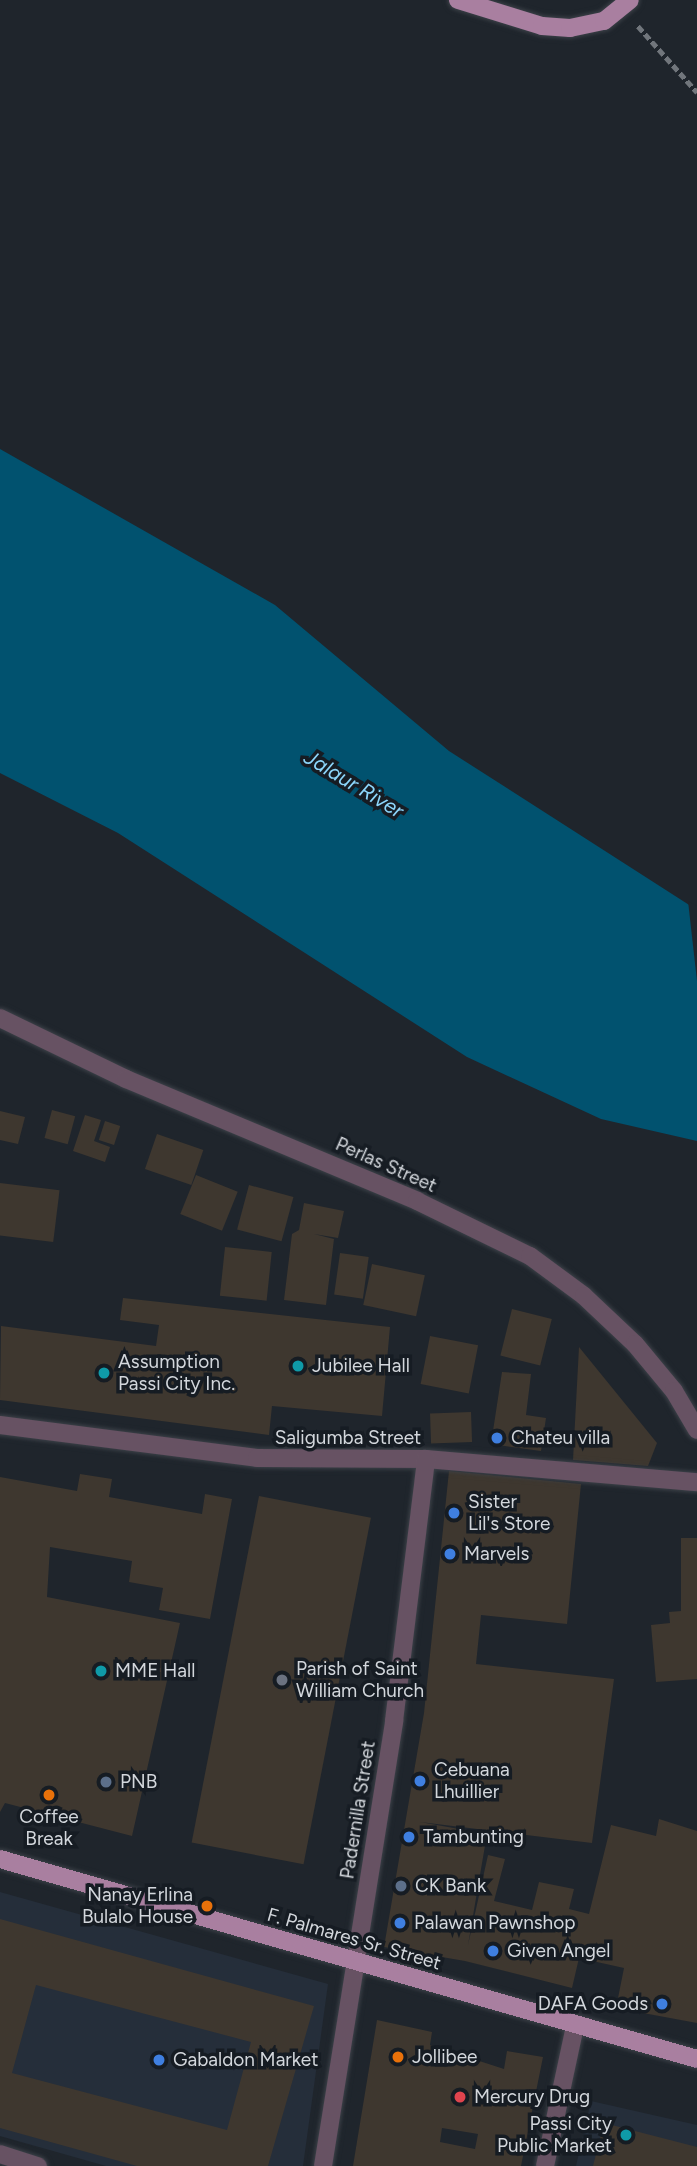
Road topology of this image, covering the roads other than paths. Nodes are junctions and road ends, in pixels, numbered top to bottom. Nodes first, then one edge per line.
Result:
1 (457, 0) edge
2 (627, 4) edge
3 (0, 1018) edge
4 (0, 1425) edge
5 (697, 1430) edge
6 (426, 1459) junction
7 (697, 1482) edge
8 (0, 1859) edge
9 (355, 1961) junction
10 (575, 2026) junction
11 (697, 2059) edge
12 (0, 2154) edge
13 (38, 2166) edge
14 (323, 2166) edge
15 (545, 2166) edge

1 - 2 main road
3 - 5 street, Perlas Street
4 - 6 street, Saligumba Street
6 - 7 street, Saligumba Street
6 - 9 street, Padernilla Street
8 - 9 main road, F. Palmares Sr. Street
9 - 10 main road, F. Palmares Sr. Street
9 - 14 street, Padernilla Street
10 - 11 main road, F. Palmares Sr. Street
10 - 15 street
12 - 13 street

